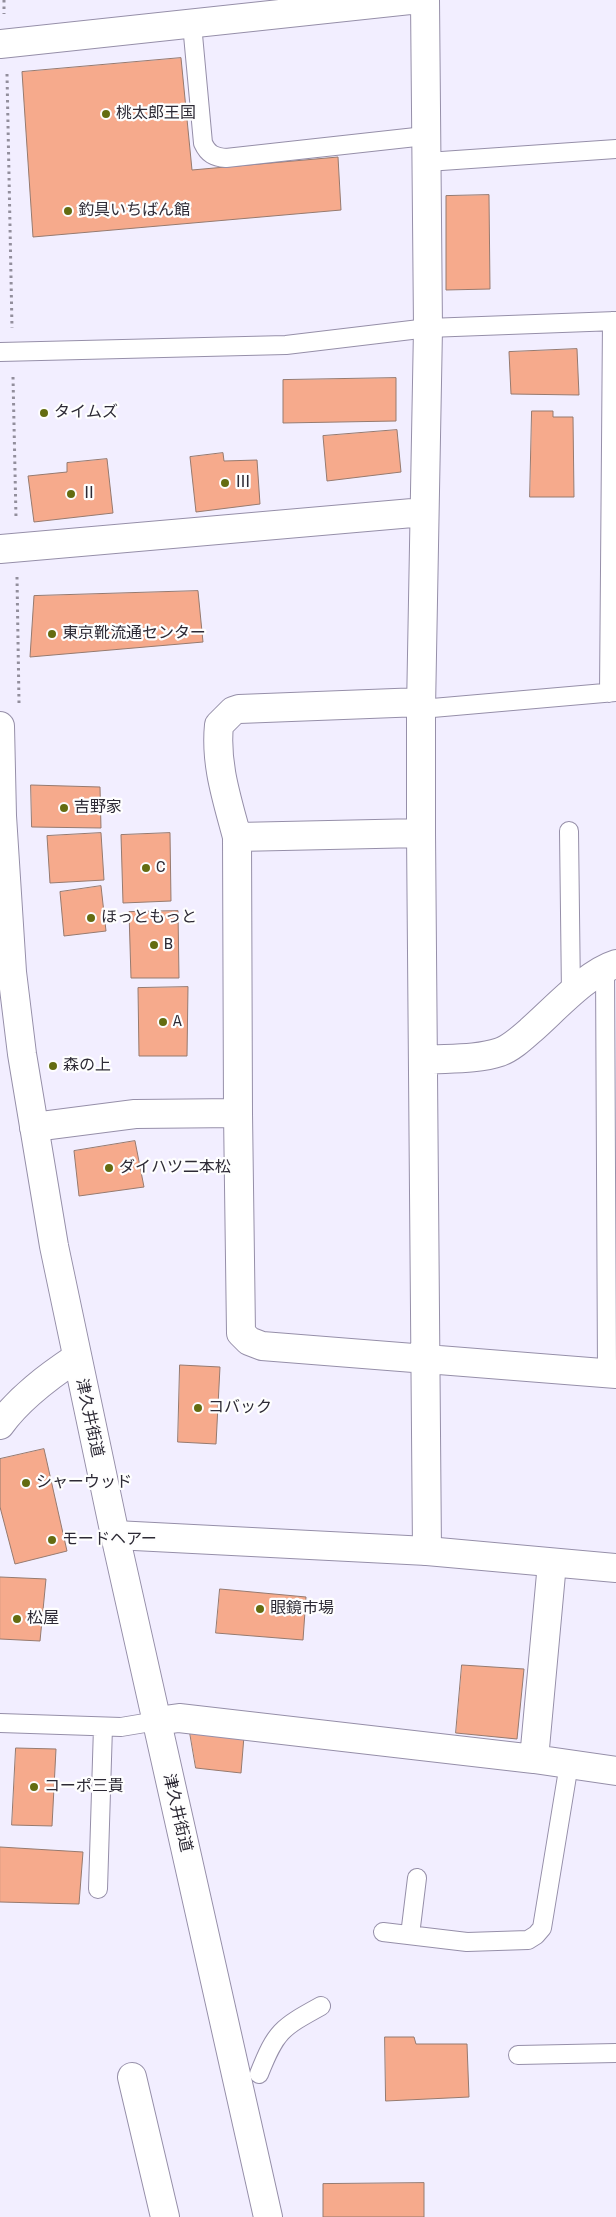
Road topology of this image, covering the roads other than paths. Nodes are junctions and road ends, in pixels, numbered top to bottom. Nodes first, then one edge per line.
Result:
1 (410, 0) edge
2 (425, 0) edge
3 (192, 24) junction
4 (5, 56) edge
5 (426, 149) junction
6 (616, 149) edge
7 (614, 321) edge
8 (428, 328) junction
9 (6, 352) edge
10 (424, 512) junction
11 (0, 549) edge
12 (613, 692) edge
13 (421, 705) junction
14 (0, 726) edge
15 (569, 831) dead end
16 (421, 833) junction
17 (237, 837) junction
18 (611, 966) edge
19 (571, 995) junction
20 (423, 1060) junction
21 (238, 1113) junction
22 (34, 1128) junction
23 (76, 1358) junction
24 (426, 1360) junction
25 (612, 1374) edge
26 (0, 1425) edge
27 (114, 1535) junction
28 (427, 1551) junction
29 (552, 1563) junction
30 (616, 1568) edge
31 (157, 1722) junction
32 (0, 1723) edge
33 (103, 1727) junction
34 (534, 1759) junction
35 (569, 1764) junction
36 (616, 1771) edge
37 (417, 1878) dead end
38 (98, 1890) dead end
39 (383, 1932) dead end
40 (410, 1936) junction
41 (321, 2006) dead end
42 (616, 2053) edge
43 (518, 2055) dead end
44 (259, 2074) dead end
45 (132, 2077) dead end
46 (165, 2217) edge
47 (268, 2217) edge

1 - 3 main road
2 - 5 main road
3 - 4 main road
3 - 5 lane
5 - 6 lane
5 - 8 main road
7 - 8 lane
7 - 12 lane
8 - 9 lane
8 - 10 main road
10 - 11 main road
10 - 13 main road
12 - 13 lane
13 - 16 main road
13 - 17 main road
14 - 22 main road, 津久井街道
15 - 19 lane
16 - 17 main road
16 - 20 main road
17 - 21 main road
18 - 19 main road
18 - 25 lane
19 - 20 main road
20 - 24 main road
21 - 22 main road
21 - 24 main road
22 - 23 main road, 津久井街道
23 - 26 main road
23 - 27 main road, 津久井街道
24 - 25 main road
24 - 28 main road
27 - 28 main road
27 - 31 main road, 津久井街道
28 - 29 main road
29 - 30 main road
29 - 34 main road
31 - 33 lane
31 - 34 main road
31 - 47 main road, 津久井街道
32 - 33 lane
33 - 38 lane
34 - 35 main road
35 - 36 main road
35 - 40 lane
37 - 40 lane
39 - 40 lane
41 - 44 lane
42 - 43 lane
45 - 46 main road

